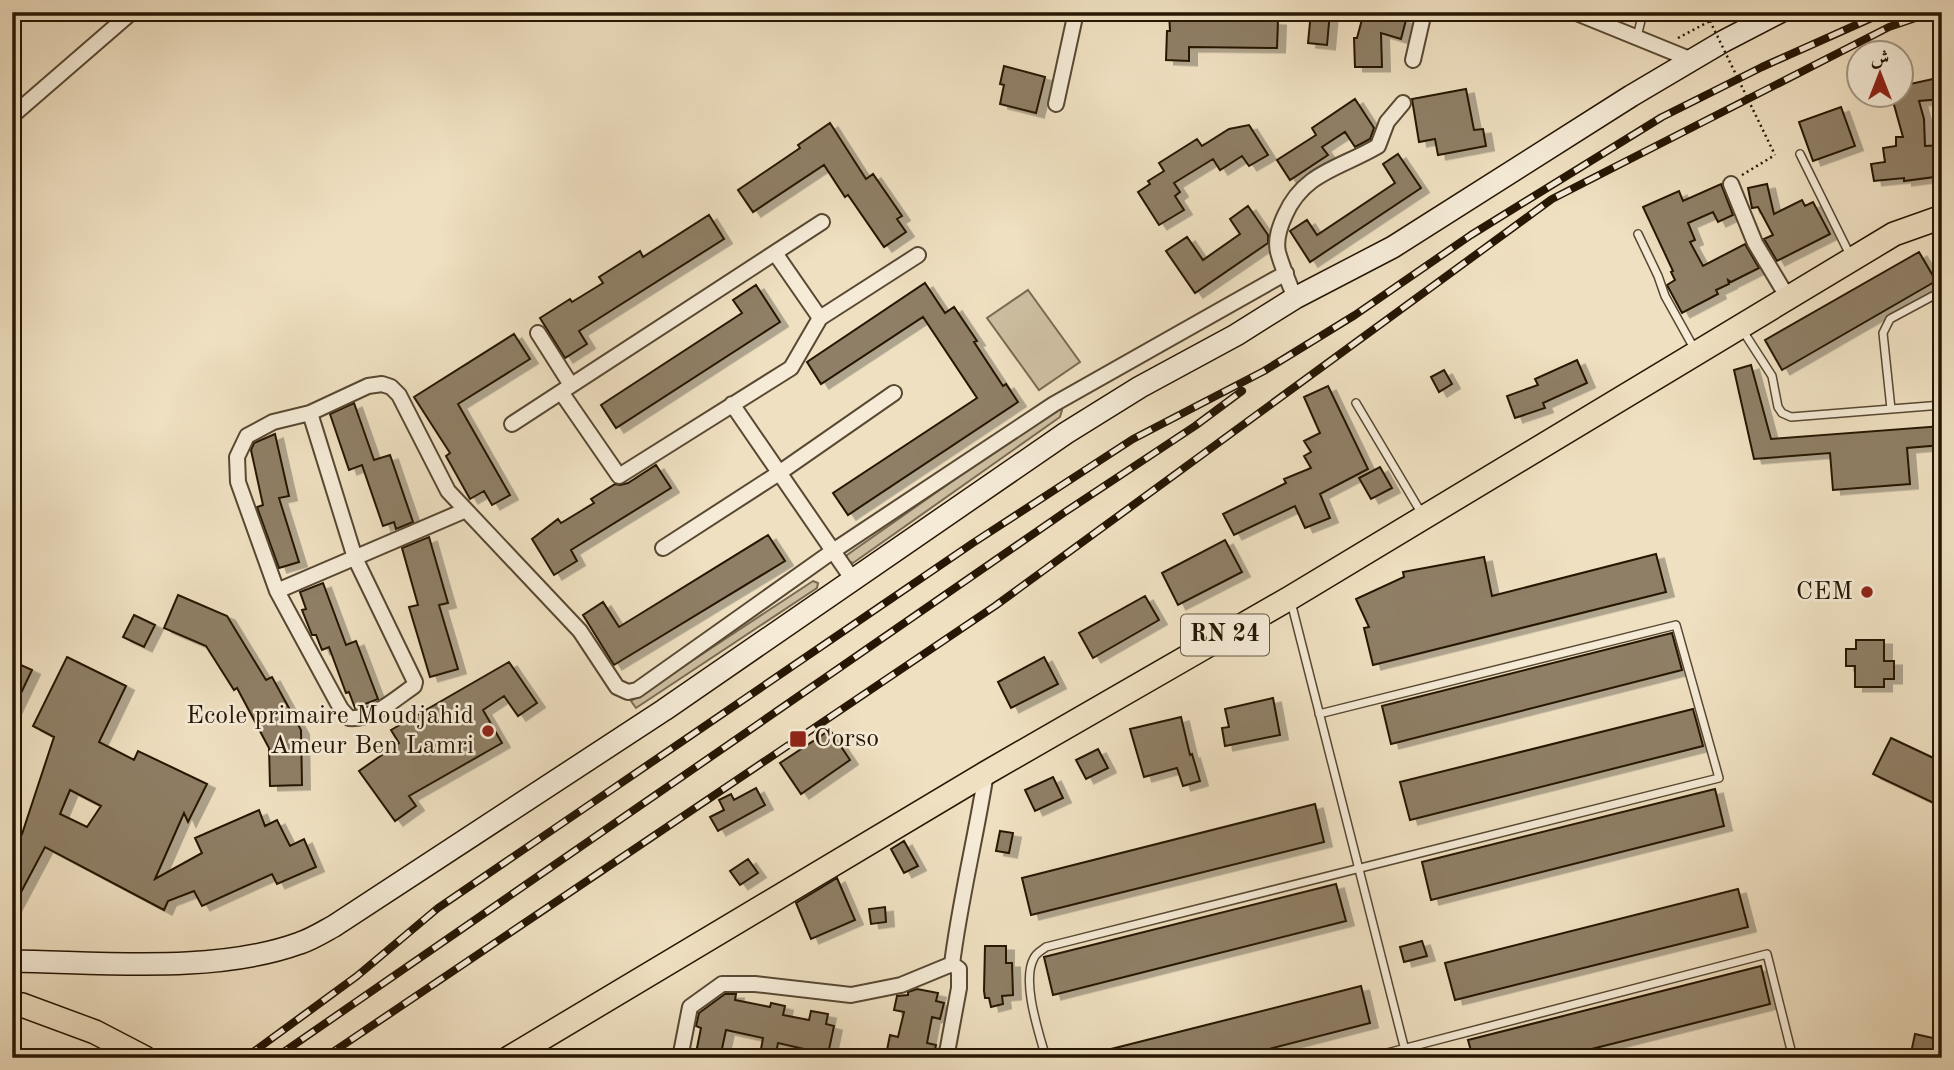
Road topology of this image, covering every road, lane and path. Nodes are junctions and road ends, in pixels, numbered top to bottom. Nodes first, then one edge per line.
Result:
1 (132, 12) edge
2 (1076, 12) edge
3 (1424, 12) edge
4 (1574, 12) edge
5 (1643, 12) edge
6 (1780, 12) edge
7 (1685, 34) dead end
8 (1637, 38) junction
9 (1413, 60) dead end
10 (1692, 60) junction
11 (1403, 103) dead end
12 (1056, 104) dead end
13 (12, 116) edge
14 (1800, 154) dead end
15 (1753, 166) dead end
16 (1731, 184) dead end
17 (1942, 217) edge
18 (822, 222) dead end
19 (1639, 234) dead end
20 (775, 253) junction
21 (918, 255) dead end
22 (1852, 260) junction
23 (1286, 273) junction
24 (1942, 290) edge
25 (1295, 298) junction
26 (1788, 298) junction
27 (820, 318) junction
28 (1741, 327) junction
29 (538, 333) dead end
30 (1697, 353) junction
31 (566, 389) junction
32 (894, 393) dead end
33 (1356, 403) dead end
34 (732, 404) junction
35 (1942, 405) edge
36 (1891, 409) junction
37 (310, 413) junction
38 (512, 424) dead end
39 (779, 472) junction
40 (466, 510) junction
41 (1424, 517) junction
42 (663, 548) dead end
43 (833, 551) junction
44 (355, 558) junction
45 (853, 580) junction
46 (277, 591) junction
47 (1290, 598) junction
48 (1319, 714) junction
49 (986, 773) junction
50 (1359, 869) junction
51 (12, 961) edge
52 (952, 964) junction
53 (12, 1004) edge
54 (556, 1031) junction
55 (1405, 1049) junction
56 (145, 1058) edge
57 (509, 1058) edge
58 (532, 1058) edge
59 (680, 1058) edge
60 (946, 1058) edge
61 (1046, 1058) edge
62 (1368, 1058) edge
63 (1407, 1058) edge
64 (1793, 1058) edge

1 - 13 street
2 - 12 street
3 - 9 street
4 - 8 street
5 - 8 lane
6 - 10 street
7 - 15 path, bridge
8 - 10 street
10 - 25 street
11 - 23 street
14 - 22 lane
16 - 26 street
17 - 22 main road, RN 24
18 - 20 street
19 - 30 lane
20 - 27 street
20 - 31 street
21 - 27 street
22 - 26 main road, RN 24
23 - 25 street
23 - 43 street
24 - 36 lane
25 - 45 street
26 - 28 main road, RN 24
27 - 34 street
28 - 30 main road, RN 24
28 - 36 lane
29 - 31 street
30 - 41 main road, RN 24
31 - 34 street
31 - 38 street
32 - 39 street
33 - 41 lane
34 - 39 street
35 - 36 lane
37 - 40 street
37 - 44 street
37 - 46 street
39 - 42 street
39 - 43 street
40 - 43 street
40 - 44 street
41 - 47 main road, RN 24
43 - 45 street
44 - 46 street
44 - 46 street
45 - 51 street
47 - 48 lane
47 - 49 main road, RN 24
48 - 50 lane
48 - 50 lane
49 - 52 street
49 - 54 main road, RN 24
50 - 55 lane
50 - 61 lane
52 - 59 street
52 - 60 street
53 - 56 main road
54 - 57 main road, RN 24
54 - 58 street
55 - 62 lane
55 - 63 lane
55 - 64 lane

